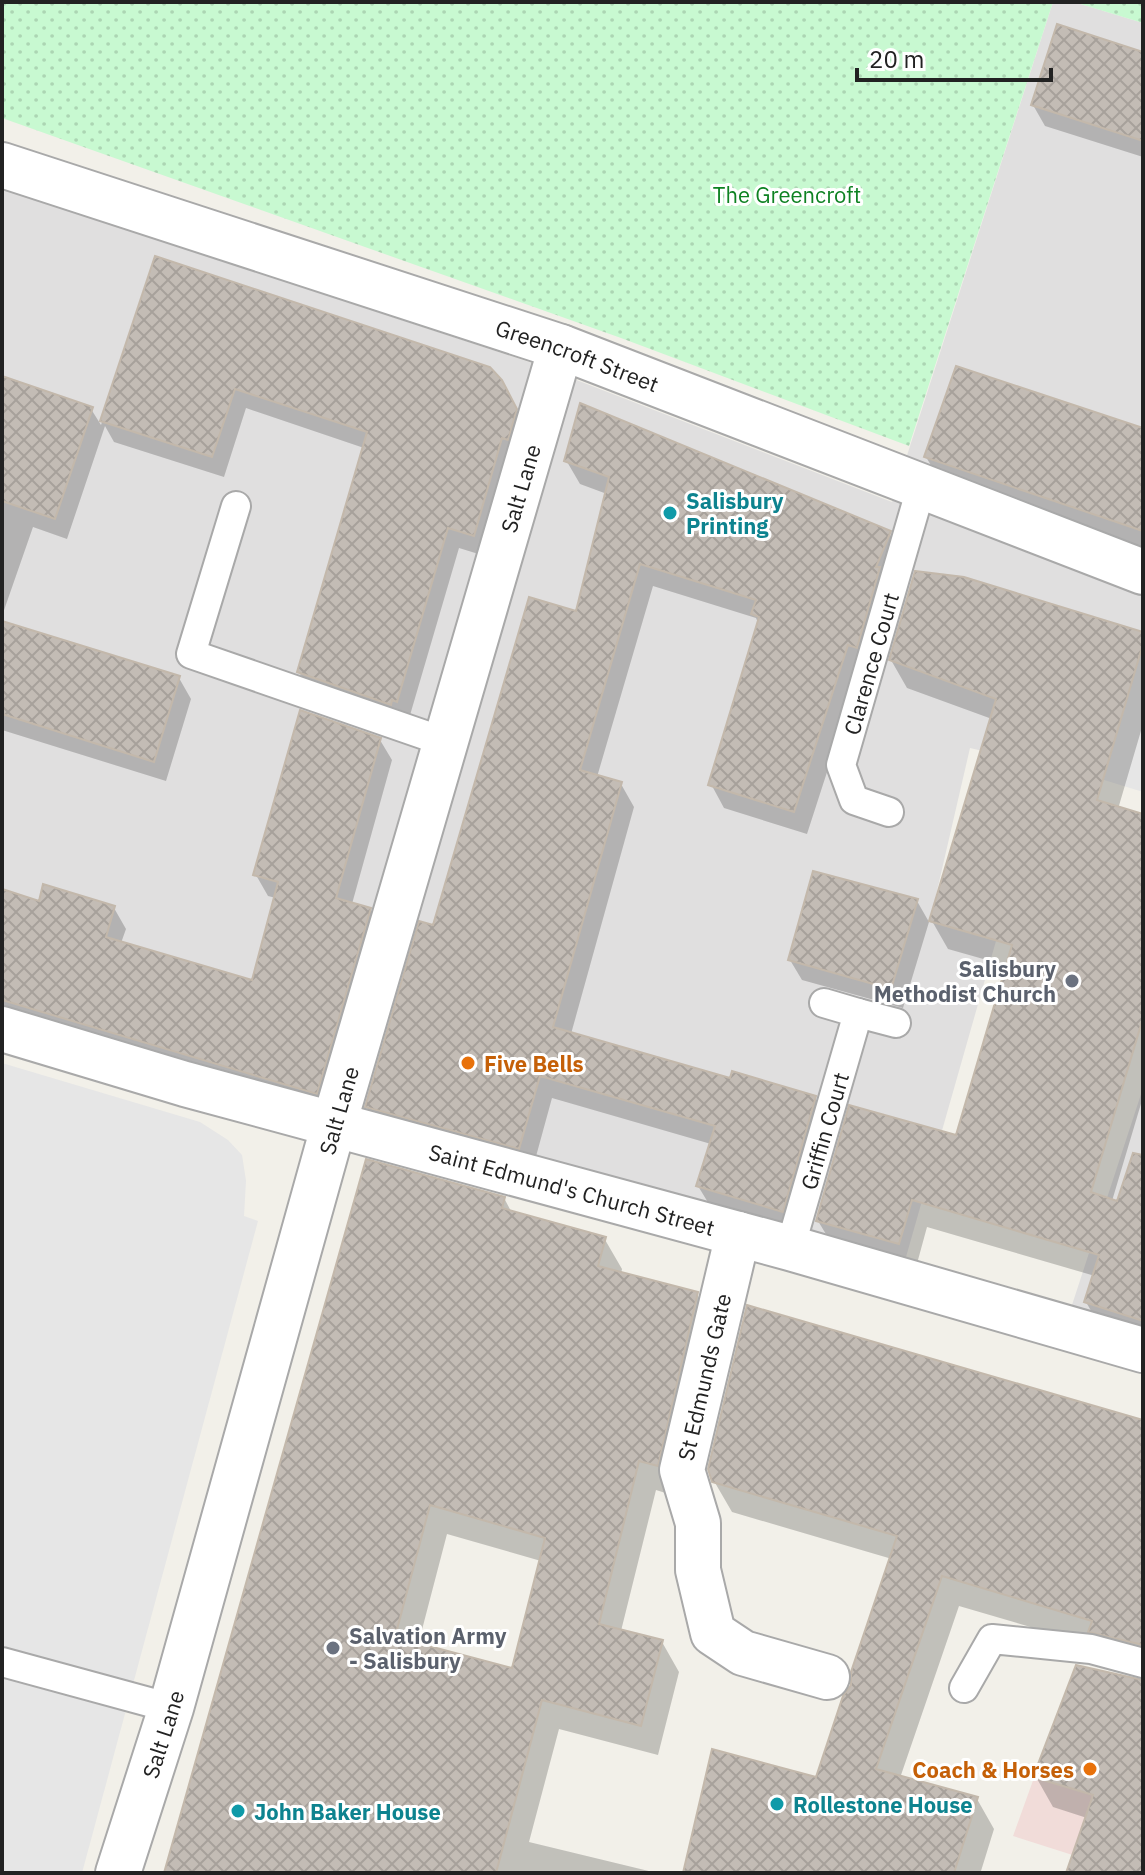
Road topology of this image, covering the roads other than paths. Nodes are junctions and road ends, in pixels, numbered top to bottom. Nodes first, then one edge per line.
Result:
1 (2, 165) edge
2 (561, 347) junction
3 (921, 488) junction
4 (236, 506) dead end
5 (1143, 572) edge
6 (448, 743) junction
7 (889, 812) dead end
8 (824, 1003) dead end
9 (858, 1013) junction
10 (896, 1023) dead end
11 (2, 1029) edge
12 (334, 1124) junction
13 (738, 1234) junction
14 (790, 1248) junction
15 (1143, 1350) edge
16 (2, 1662) edge
17 (1143, 1663) edge
18 (827, 1677) dead end
19 (964, 1688) dead end
20 (171, 1708) junction
21 (118, 1873) edge

1 - 2 street, Greencroft Street
2 - 3 street, Greencroft Street
2 - 6 street, Salt Lane
3 - 5 street, Greencroft Street
3 - 7 lane, Clarence Court
4 - 6 lane
6 - 12 street, Salt Lane
8 - 9 lane
9 - 10 lane
9 - 14 lane, Griffin Court
11 - 12 street, Saint Edmund's Church Street
12 - 13 street, Saint Edmund's Church Street
12 - 20 street, Salt Lane
13 - 14 street, Saint Edmund's Church Street
13 - 18 street, St Edmunds Gate
14 - 15 street, Saint Edmund's Church Street
16 - 20 lane
17 - 19 lane
20 - 21 street, Salt Lane

